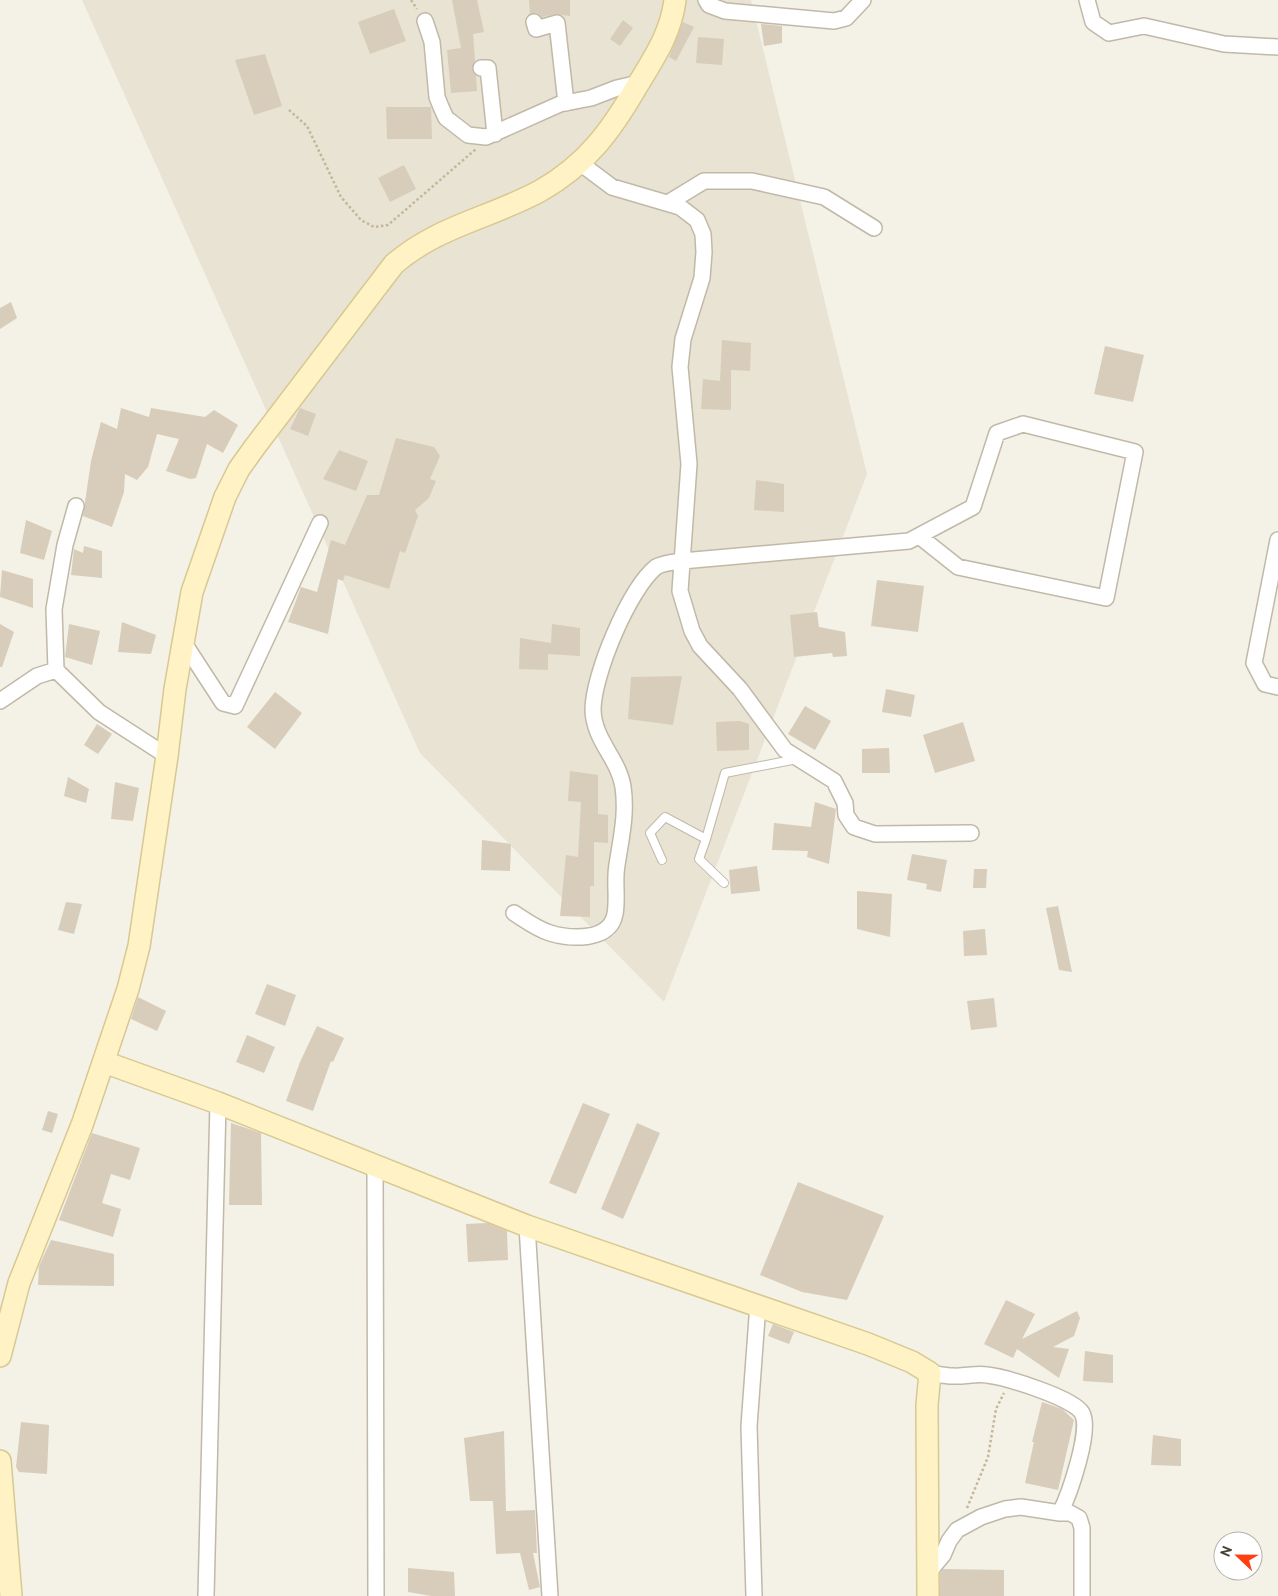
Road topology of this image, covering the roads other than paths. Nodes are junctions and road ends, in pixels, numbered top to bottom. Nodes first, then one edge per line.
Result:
1 (675, 0) edge
2 (706, 0) edge
3 (863, 0) edge
4 (1088, 0) edge
5 (425, 21) dead end
6 (534, 22) dead end
7 (1278, 47) edge
8 (481, 68) dead end
9 (639, 83) junction
10 (566, 103) junction
11 (495, 134) junction
12 (580, 163) junction
13 (668, 203) junction
14 (874, 228) dead end
15 (76, 506) dead end
16 (320, 523) dead end
17 (919, 536) junction
18 (1278, 540) edge
19 (682, 561) junction
20 (182, 640) junction
21 (56, 670) junction
22 (1278, 687) edge
23 (0, 701) edge
24 (167, 756) junction
25 (797, 758) junction
26 (971, 832) dead end
27 (706, 840) junction
28 (662, 860) dead end
29 (724, 883) dead end
30 (514, 913) dead end
31 (104, 1062) junction
32 (218, 1103) junction
33 (375, 1166) junction
34 (527, 1226) junction
35 (758, 1304) junction
36 (0, 1356) edge
37 (930, 1373) junction
38 (0, 1461) edge
39 (1060, 1513) junction
40 (928, 1573) junction
41 (11, 1596) edge
42 (206, 1596) edge
43 (376, 1596) edge
44 (550, 1596) edge
45 (754, 1596) edge
46 (928, 1596) edge
47 (1082, 1596) edge

1 - 9 street
2 - 3 street
4 - 7 street
5 - 11 street
6 - 10 street
8 - 11 street
9 - 10 street
9 - 12 street
10 - 11 street
12 - 13 street
12 - 20 street
13 - 14 street
13 - 19 street
15 - 21 street
16 - 20 street
17 - 17 street
17 - 19 street
18 - 22 street
19 - 25 street
19 - 30 street
20 - 24 street
21 - 23 street
21 - 24 street
24 - 31 street
25 - 26 street
25 - 27 lane
27 - 28 lane
27 - 29 lane
31 - 32 street
31 - 36 street
32 - 33 street
32 - 42 street
33 - 34 street
33 - 43 street
34 - 35 street
34 - 44 street
35 - 37 street
35 - 45 street
37 - 39 street
37 - 40 street
38 - 41 street
39 - 40 street
39 - 47 street
40 - 46 street

